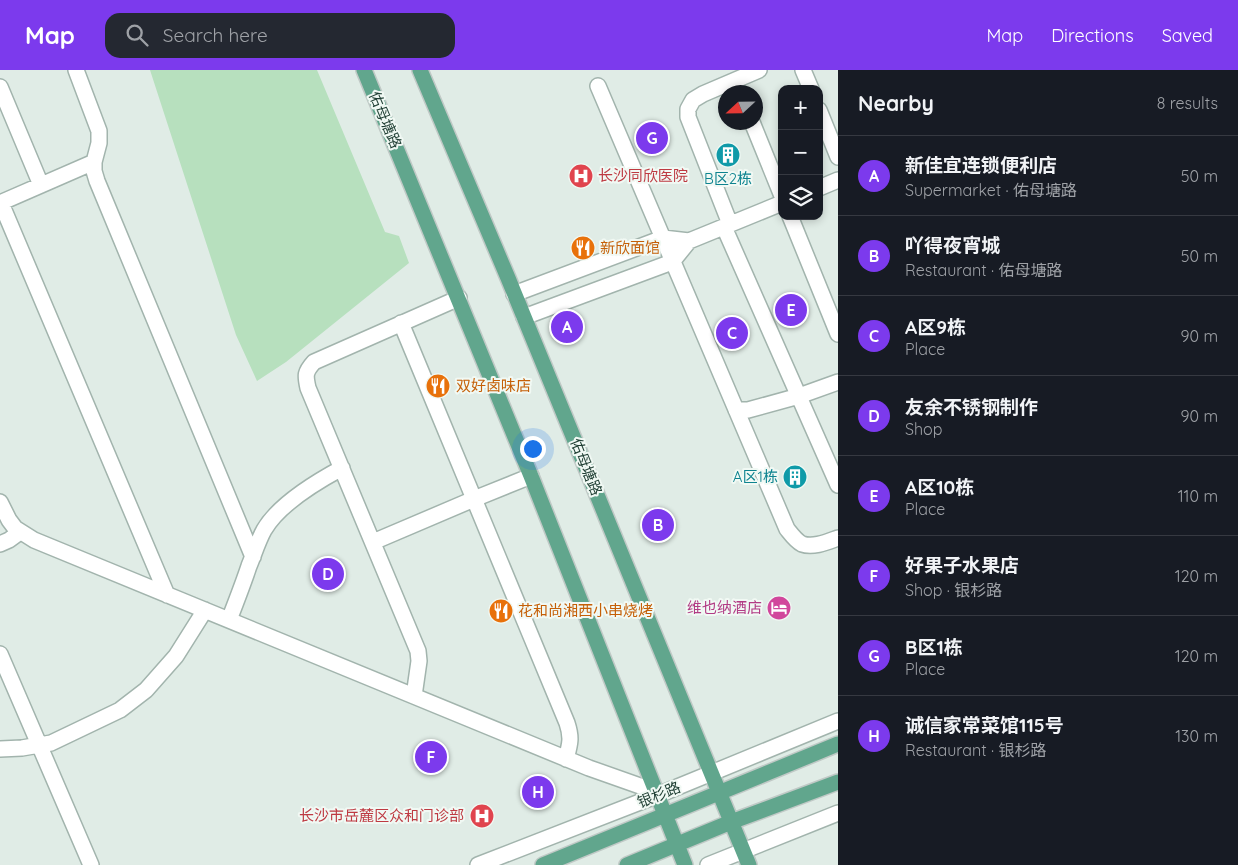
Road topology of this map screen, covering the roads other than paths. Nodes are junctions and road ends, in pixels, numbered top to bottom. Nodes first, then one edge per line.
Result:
1 (76, 70) edge
2 (364, 70) edge
3 (420, 70) edge
4 (759, 70) edge
5 (803, 70) edge
6 (738, 85) edge
7 (809, 85) edge
8 (598, 86) dead end
9 (0, 87) edge
10 (718, 90) edge
11 (823, 120) edge
12 (755, 130) edge
13 (838, 157) edge
14 (94, 162) junction
15 (838, 180) edge
16 (42, 185) junction
17 (778, 186) edge
18 (823, 186) edge
19 (1, 203) edge
20 (778, 205) edge
21 (792, 220) edge
22 (727, 226) junction
23 (663, 238) junction
24 (689, 241) junction
25 (672, 262) junction
26 (514, 294) junction
27 (459, 298) junction
28 (524, 316) junction
29 (401, 323) junction
30 (838, 334) edge
31 (838, 382) edge
32 (799, 396) junction
33 (736, 410) junction
34 (342, 468) junction
35 (531, 476) junction
36 (838, 485) edge
37 (474, 499) junction
38 (0, 502) edge
39 (20, 532) junction
40 (838, 538) edge
41 (373, 542) junction
42 (0, 544) edge
43 (253, 556) junction
44 (167, 595) junction
45 (205, 610) junction
46 (229, 620) junction
47 (0, 654) edge
48 (414, 696) junction
49 (838, 721) edge
50 (838, 744) edge
51 (40, 746) junction
52 (0, 749) edge
53 (566, 759) junction
54 (712, 774) junction
55 (838, 782) edge
56 (719, 793) junction
57 (657, 794) junction
58 (838, 813) edge
59 (666, 815) junction
60 (731, 822) junction
61 (677, 844) junction
62 (746, 858) edge
63 (91, 865) edge
64 (478, 865) edge
65 (543, 865) edge
66 (627, 865) edge
67 (685, 865) edge
68 (708, 865) edge

1 - 14 street
2 - 27 main road, 佑母塘路
3 - 26 main road, 佑母塘路
4 - 6 street
5 - 7 street
8 - 23 street
9 - 16 street
10 - 22 street
11 - 13 street
12 - 17 street
14 - 16 street
14 - 43 street
15 - 18 street
16 - 19 street
19 - 44 street
20 - 22 street
21 - 30 street
22 - 24 street
22 - 32 street
23 - 24 street
23 - 25 street
23 - 26 street
24 - 25 street
25 - 28 street
25 - 33 street
26 - 28 main road, 佑母塘路
27 - 29 street
27 - 35 main road, 佑母塘路
28 - 54 main road, 佑母塘路
29 - 34 street
29 - 37 street
31 - 32 street
32 - 33 street
32 - 36 street
33 - 40 street
34 - 41 street
34 - 43 street
35 - 37 street
35 - 57 main road, 佑母塘路
37 - 41 street
37 - 53 street
38 - 39 street
39 - 42 street
39 - 44 street
41 - 48 street
43 - 46 street
44 - 45 street
45 - 46 street
45 - 51 street
46 - 48 street
47 - 51 street
48 - 53 street
49 - 54 street, 银杉路
50 - 56 main road, 银杉路
51 - 52 street
51 - 63 street
53 - 57 street
54 - 56 main road, 佑母塘路
54 - 57 street, 银杉路
55 - 60 main road
56 - 59 main road, 银杉路
56 - 60 main road, 佑母塘路
57 - 59 main road, 佑母塘路
57 - 64 street, 银杉路
58 - 62 street
59 - 61 main road, 佑母塘路
59 - 65 main road, 银杉路
60 - 61 main road
60 - 62 main road, 佑母塘路
61 - 66 main road
61 - 67 main road, 佑母塘路
62 - 68 street

